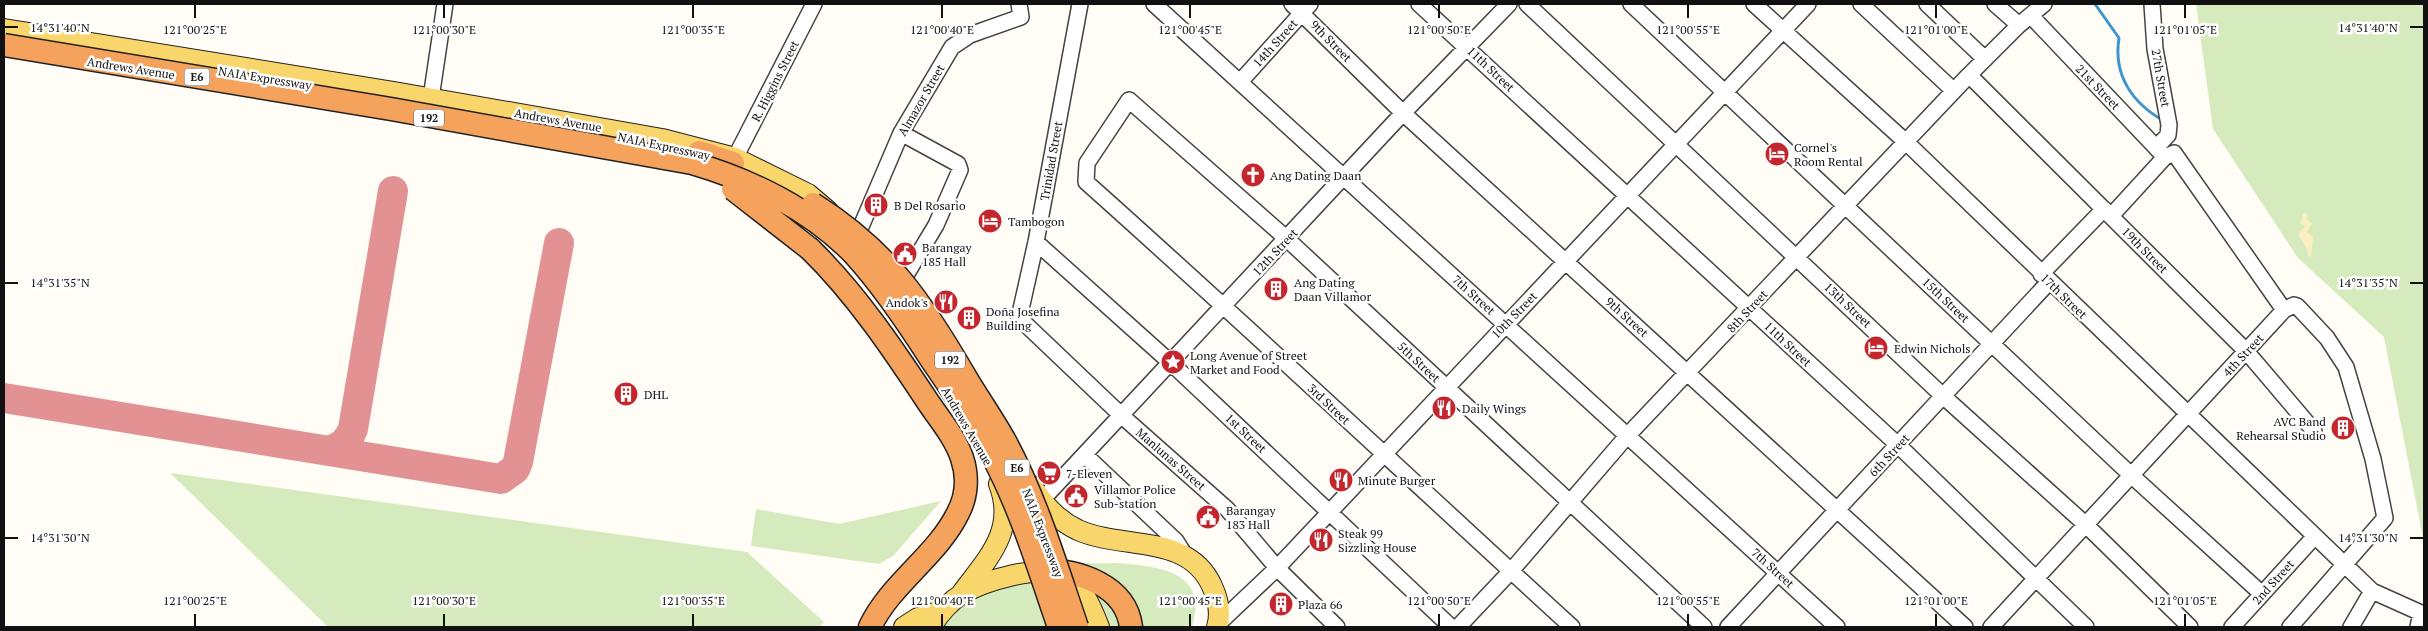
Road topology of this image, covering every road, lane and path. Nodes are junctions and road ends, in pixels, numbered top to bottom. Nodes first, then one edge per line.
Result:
1 (445, 4) edge
2 (814, 4) edge
3 (1018, 4) edge
4 (1080, 4) edge
5 (1154, 4) edge
6 (1420, 4) edge
7 (1509, 4) edge
8 (1527, 4) edge
9 (1632, 4) edge
10 (1754, 4) edge
11 (1808, 4) edge
12 (1861, 4) edge
13 (1927, 4) edge
14 (1995, 4) edge
15 (2044, 4) edge
16 (2152, 4) edge
17 (1302, 7) edge
18 (2025, 21) junction
19 (4, 29) edge
20 (1783, 30) junction
21 (4, 35) edge
22 (4, 46) edge
23 (1466, 46) junction
24 (1985, 59) junction
25 (1969, 75) junction
26 (306, 78) junction
27 (1240, 82) junction
28 (1954, 91) junction
29 (1724, 93) junction
30 (302, 98) junction
31 (431, 98) junction
32 (1402, 113) junction
33 (901, 133) junction
34 (590, 135) junction
35 (1907, 143) junction
36 (1676, 144) junction
37 (2166, 153) junction
38 (735, 158) junction
39 (697, 164) junction
40 (1344, 177) junction
41 (1086, 182) joint
42 (1629, 195) junction
43 (1846, 206) junction
44 (2108, 212) junction
45 (853, 232) junction
46 (1287, 239) junction
47 (1036, 242) junction
48 (836, 244) junction
49 (1796, 257) junction
50 (1566, 261) junction
51 (2045, 278) junction
52 (900, 285) junction
53 (1225, 306) junction
54 (1749, 309) junction
55 (2284, 310) junction
56 (1019, 318) joint
57 (1505, 324) junction
58 (1992, 343) junction
59 (2246, 351) junction
60 (1171, 363) junction
61 (1688, 373) junction
62 (1447, 388) junction
63 (1943, 396) junction
64 (2188, 414) junction
65 (1122, 416) junction
66 (2314, 431) dead end
67 (1627, 436) junction
68 (1898, 445) junction
69 (1085, 455) junction
70 (1384, 455) junction
71 (2131, 475) junction
72 (1041, 501) junction
73 (1570, 503) junction
74 (1837, 510) junction
75 (1330, 512) junction
76 (2085, 524) junction
77 (2315, 536) junction
78 (1186, 557) junction
79 (2346, 564) junction
80 (1277, 568) junction
81 (1042, 570) junction
82 (1511, 571) junction
83 (1778, 573) junction
84 (2036, 580) junction
85 (2372, 591) junction
86 (962, 594) junction
87 (2262, 594) junction
88 (936, 619) edge
89 (1218, 626) edge
90 (870, 627) edge
91 (904, 627) edge
92 (1059, 627) edge
93 (1077, 627) edge
94 (1099, 627) edge
95 (1131, 627) edge
96 (1337, 627) edge
97 (1451, 627) edge
98 (1458, 627) edge
99 (1572, 627) edge
100 (1704, 627) edge
101 (1728, 627) edge
102 (1838, 627) edge
103 (1964, 627) edge
104 (1991, 627) edge
105 (2086, 627) edge
106 (2190, 627) edge
107 (2232, 627) edge
108 (2290, 627) edge
109 (2351, 627) edge
110 (2418, 627) edge

1 - 31 street
2 - 38 street, R. Higgins Street
3 - 33 street, Almazor Street
4 - 47 street, Trinidad Street
5 - 27 street, 7th Street
6 - 23 street, 11th Street
7 - 23 street, 12th Street
8 - 36 street, 13th Street
9 - 29 street, 15th Street
10 - 20 street, 17th Street
11 - 20 street, 10th Street
12 - 28 street
13 - 24 street
14 - 18 street, 21st Street
15 - 18 street, 8th Street
16 - 37 street, 27th Street
17 - 27 street, 14th Street
17 - 32 street, 9th Street
18 - 24 street, 8th Street
18 - 37 street, 21st Street
19 - 26 main road, Andrews Avenue / 192
20 - 29 street, 10th Street
20 - 35 street, 17th Street
21 - 93 highway, NAIA Expressway / E6, bridge
22 - 30 main road, Andrews Avenue / 192
22 - 39 highway, NAIA Expressway / E6, bridge
23 - 32 street, 12th Street
23 - 42 street, 11th Street
24 - 25 street, 8th Street
25 - 28 street, 8th Street
25 - 44 street, 19th Street
26 - 30 main road
26 - 31 main road, Andrews Avenue / 192
27 - 40 street, 7th Street
28 - 35 street, 8th Street
29 - 36 street, 10th Street
29 - 43 street, 15th Street
30 - 34 main road, Andrews Avenue / 192
31 - 34 main road, Andrews Avenue / 192
32 - 40 street, 12th Street
32 - 50 street, 9th Street
33 - 45 street, Almazor Street
33 - 52 street
34 - 38 main road, Andrews Avenue / 192
34 - 48 main road, Andrews Avenue / 192
35 - 43 street, 8th Street
35 - 51 street, 17th Street
36 - 42 street, 10th Street
36 - 49 street, 13th Street
37 - 44 street, 6th Street
37 - 55 street, 21st Street
38 - 45 main road, Andrews Avenue / 192
39 - 90 highway, bridge
39 - 92 highway, NAIA Expressway / E6, bridge
40 - 46 street, 12th Street
40 - 57 street, 7th Street
41 - 46 street, 5th Street
41 - 53 street, 3rd Street
42 - 50 street, 10th Street
42 - 54 street, 11th Street
43 - 49 street, 8th Street
43 - 58 street, 15th Street
44 - 51 street, 6th Street
44 - 59 street, 19th Street
45 - 48 main road
45 - 52 main road, Andrews Avenue / 192
46 - 53 street, 12th Street
46 - 62 street, 5th Street
47 - 56 street, Trinidad Street
47 - 60 street, 1st Street
48 - 86 main road, Andrews Avenue / 192
49 - 54 street, 8th Street
49 - 63 street, 13th Street
50 - 57 street, 10th Street
50 - 61 street, 9th Street
51 - 58 street, 6th Street
51 - 64 street, 17th Street
52 - 72 main road, Andrews Avenue / 192
53 - 60 street, 12th Street
53 - 70 street, 3rd Street
54 - 61 street, 8th Street
54 - 68 street, 11th Street
55 - 59 street, 4th Street
55 - 79 street
56 - 65 street, Manlunas Street
57 - 62 street, 10th Street
57 - 67 street, 7th Street
58 - 63 street, 6th Street
58 - 71 street, 15th Street
59 - 64 street, 4th Street
59 - 66 street, 19th Street
60 - 65 street, 12th Street
60 - 75 street, 1st Street
61 - 67 street, 8th Street
61 - 74 street, 9th Street
62 - 70 street, 10th Street
62 - 73 street, 5th Street
63 - 68 street, 6th Street
63 - 76 street, 13th Street
64 - 71 street, 4th Street
64 - 77 street, 17th Street
65 - 69 street, 12th Street
65 - 80 street, Manlunas Street
67 - 73 street, 8th Street
67 - 83 street, 7th Street
68 - 74 street, 6th Street
68 - 84 street, 11th Street
69 - 72 street, 12th Street
69 - 78 street
70 - 75 street, 10th Street
70 - 82 street, 3rd Street
71 - 76 street, 4th Street
71 - 87 street, 15th Street
72 - 78 main road, Andrews Avenue / 192
73 - 82 street, 8th Street
73 - 100 street, 5th Street
74 - 83 street, 6th Street
74 - 103 street, 9th Street
75 - 80 street, 10th Street
75 - 97 street, 1st Street
76 - 84 street, 4th Street
76 - 106 street, 13th Street
77 - 79 street, 17th Street
77 - 87 street, 2nd Street
78 - 89 main road, 192
79 - 85 street, 17th Street
79 - 108 street
80 - 89 street, 10th Street
80 - 96 street, Manlunas Street
81 - 86 main road, 192
81 - 94 main road
81 - 95 highway
82 - 98 street, 8th Street
82 - 99 street, 3rd Street
83 - 101 street, 6th Street
83 - 102 street, 7th Street
84 - 104 street, 4th Street
84 - 105 street, 11th Street
85 - 109 street
85 - 110 street
86 - 88 main road, 192
87 - 107 street, 2nd Street
88 - 91 main road

